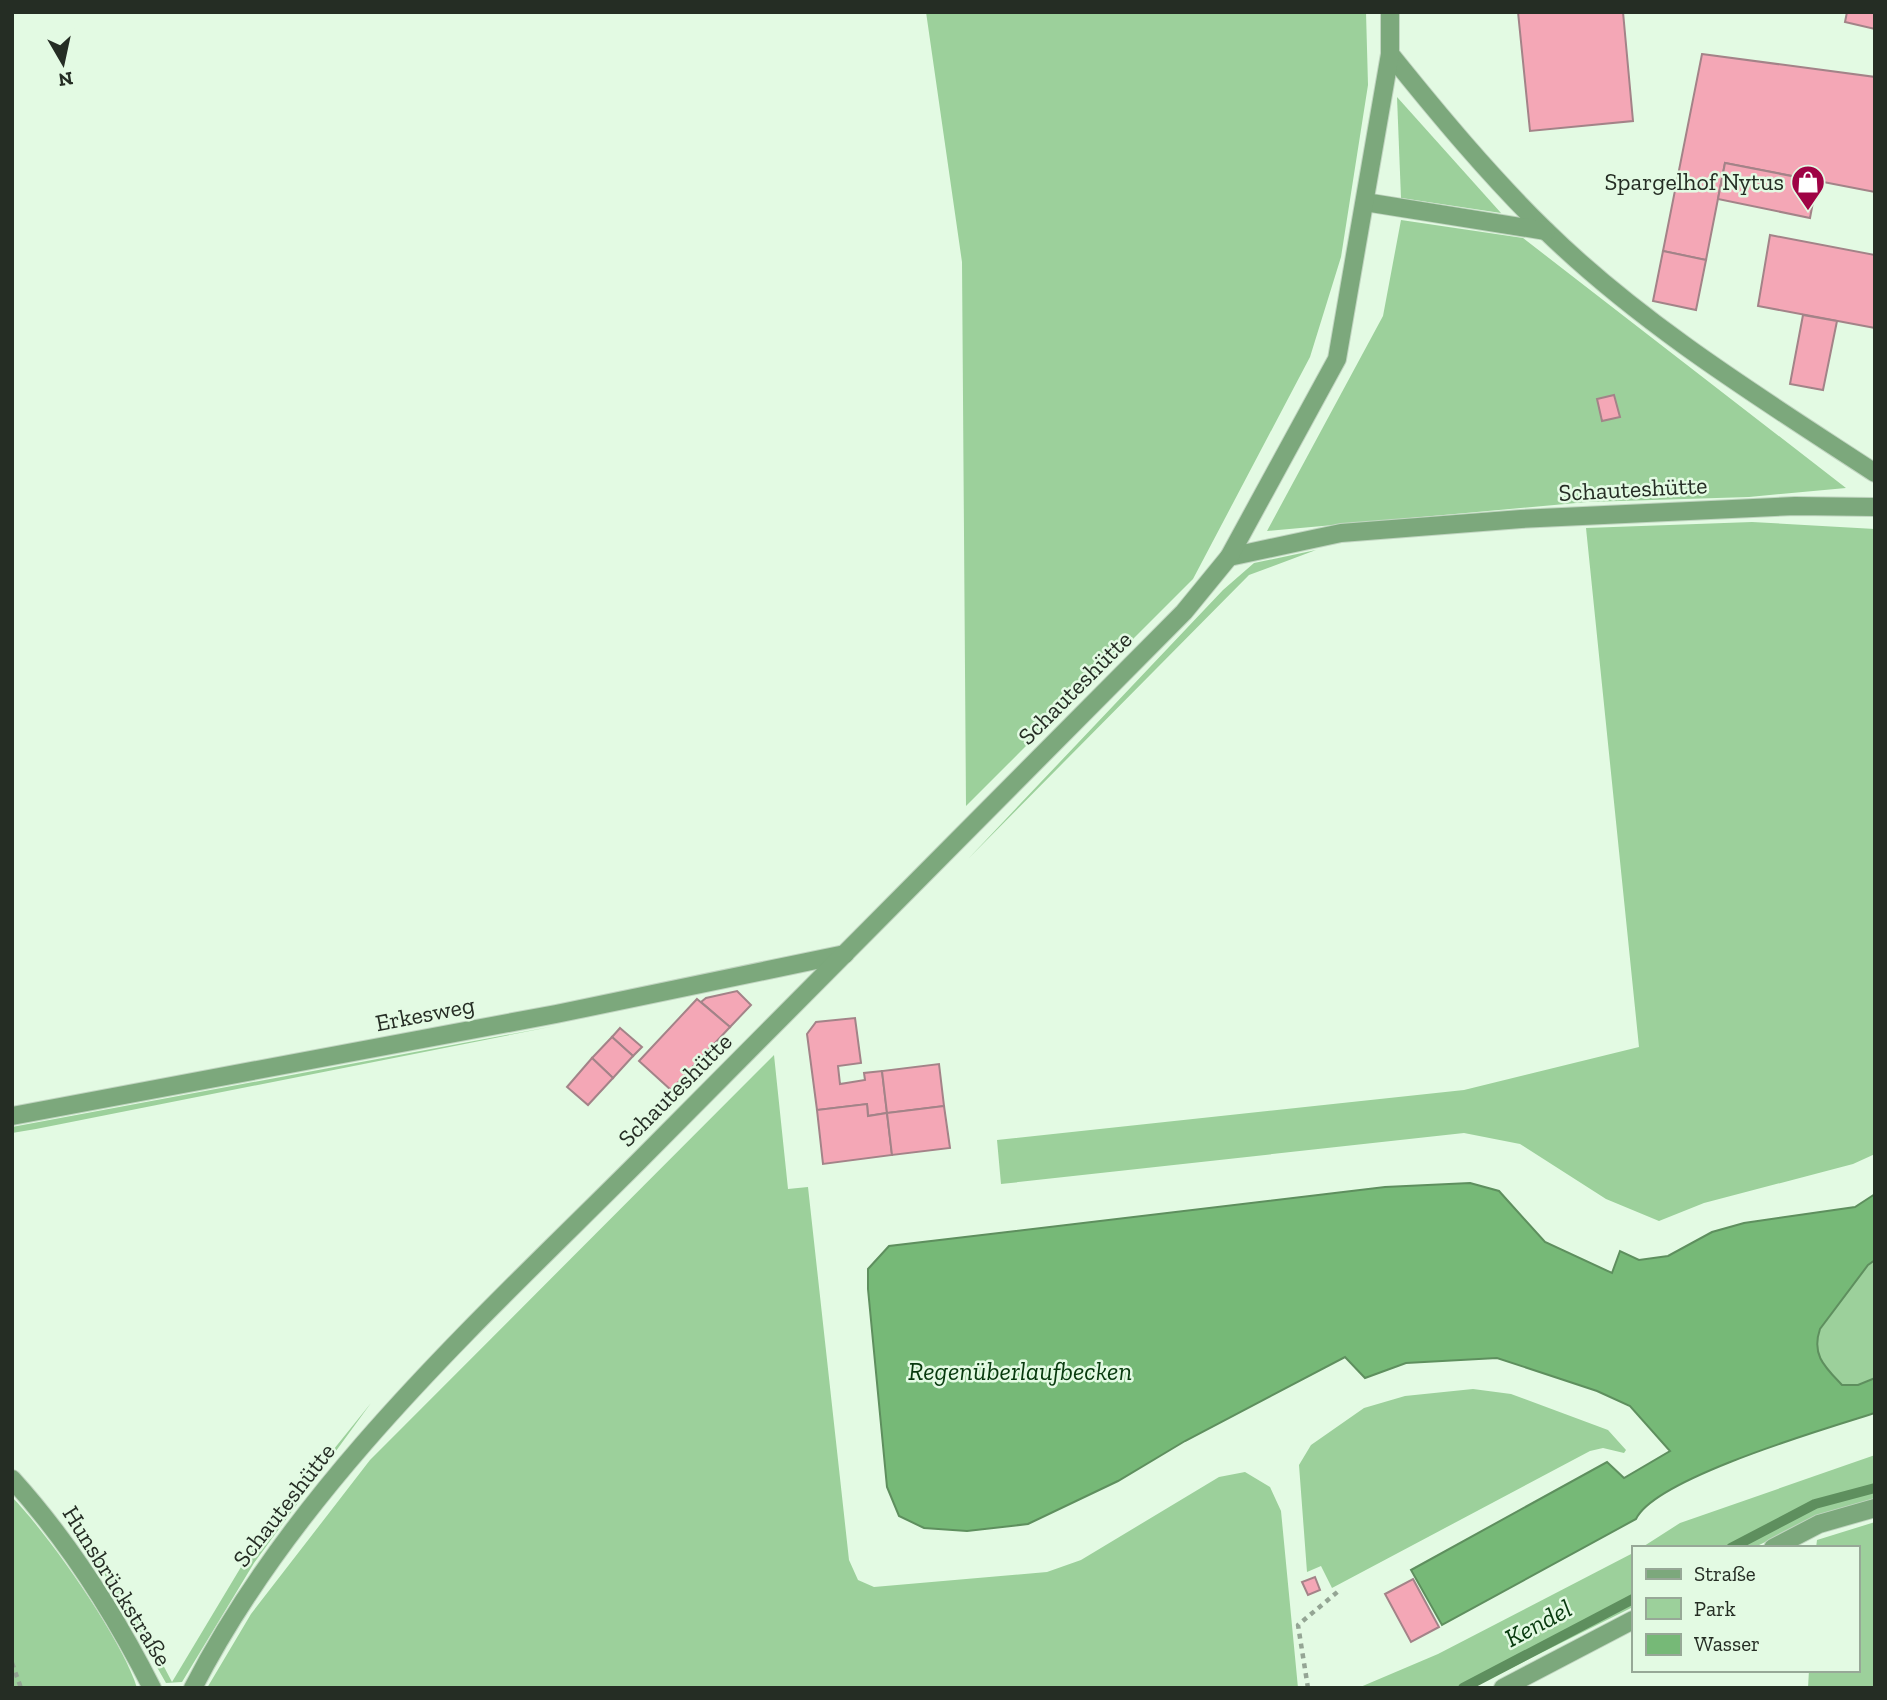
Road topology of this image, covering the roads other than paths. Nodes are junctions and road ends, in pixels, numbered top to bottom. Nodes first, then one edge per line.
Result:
1 (1390, 12) edge
2 (1390, 54) junction
3 (1365, 202) junction
4 (1546, 231) junction
5 (1875, 473) edge
6 (1875, 507) edge
7 (1229, 557) junction
8 (845, 954) junction
9 (12, 1116) edge
10 (12, 1479) edge
11 (1875, 1508) edge
12 (1777, 1546) edge
13 (1632, 1621) edge
14 (152, 1688) edge
15 (193, 1688) edge
16 (1503, 1688) edge

1 - 2 street, Schauteshütte
2 - 3 street, Schauteshütte
2 - 4 street
3 - 4 street
3 - 7 street, Schauteshütte
4 - 5 street
6 - 7 street, Schauteshütte
7 - 8 street, Schauteshütte
8 - 9 street, Erkesweg
8 - 15 street, Schauteshütte
10 - 14 street, Hunsbrückstraße
11 - 12 street
13 - 16 street

